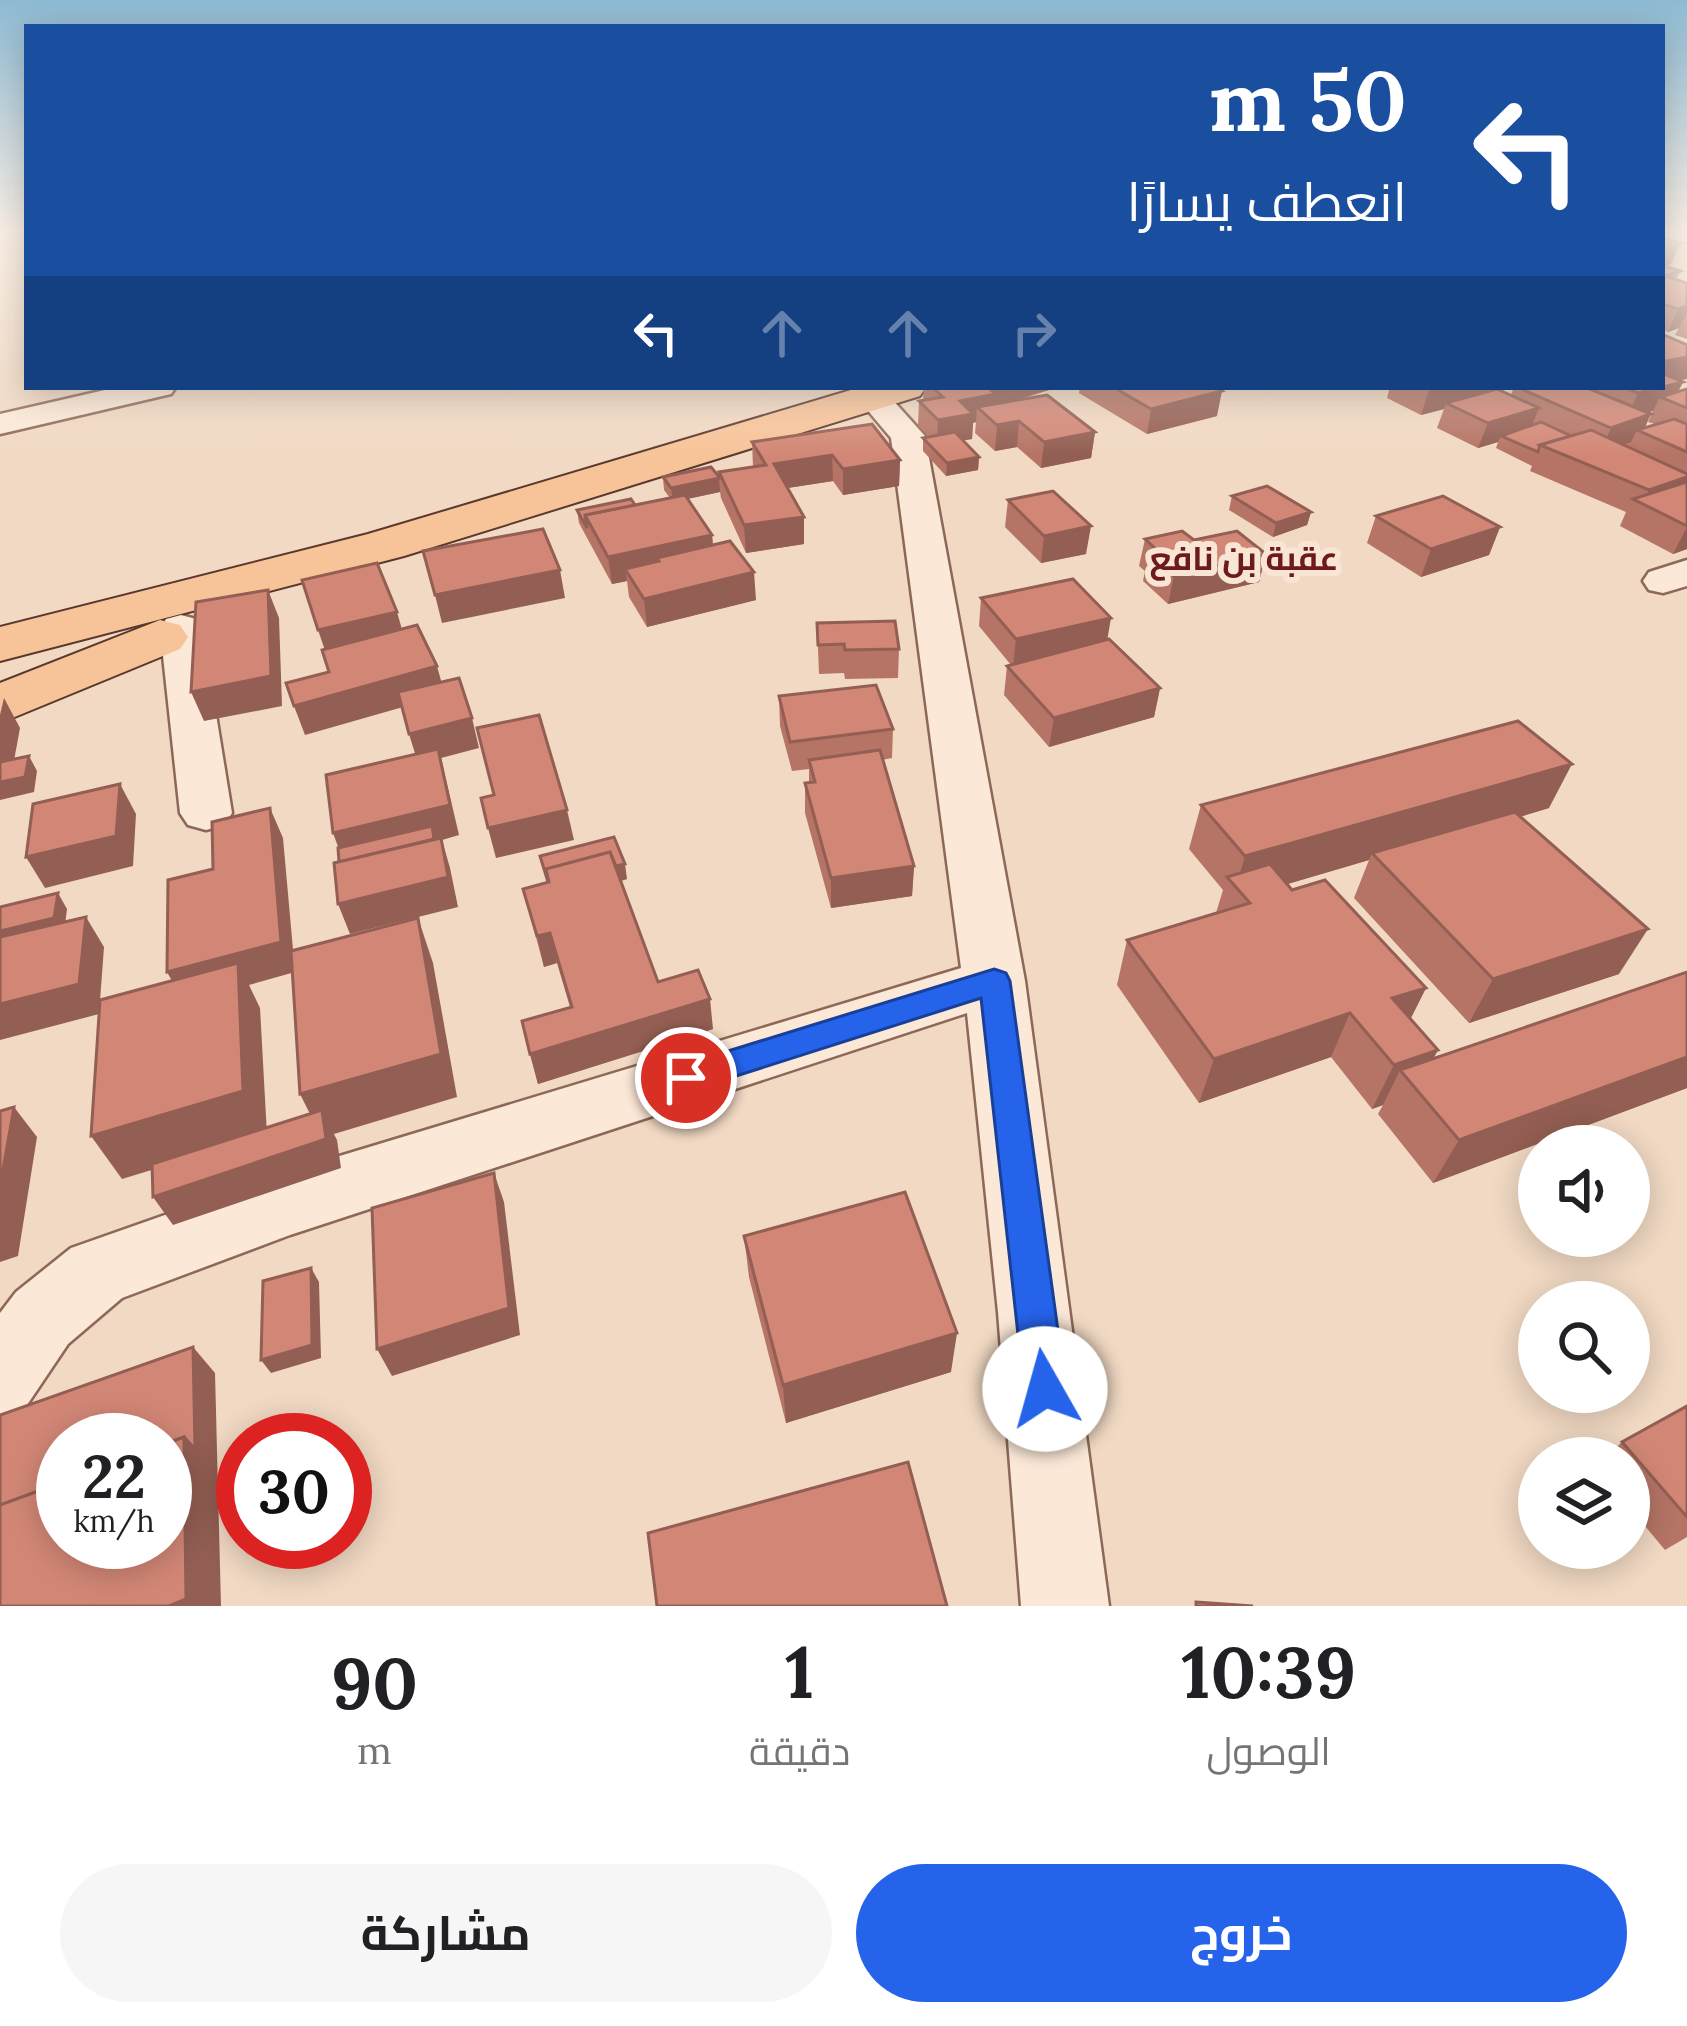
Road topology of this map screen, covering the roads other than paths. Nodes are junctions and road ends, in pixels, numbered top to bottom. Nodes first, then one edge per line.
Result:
1 (147, 390) edge
2 (882, 390) edge
3 (0, 424) edge
4 (386, 545) junction
5 (181, 628) junction
6 (12, 641) edge
7 (1, 704) edge
8 (206, 813) dead end
9 (994, 981) junction
10 (0, 1378) edge
11 (1065, 1606) edge

1 - 3 street
2 - 4 main road
2 - 9 street
4 - 5 main road
4 - 6 main road
5 - 7 main road
5 - 8 street
6 - 7 main road
9 - 10 street
9 - 11 street

